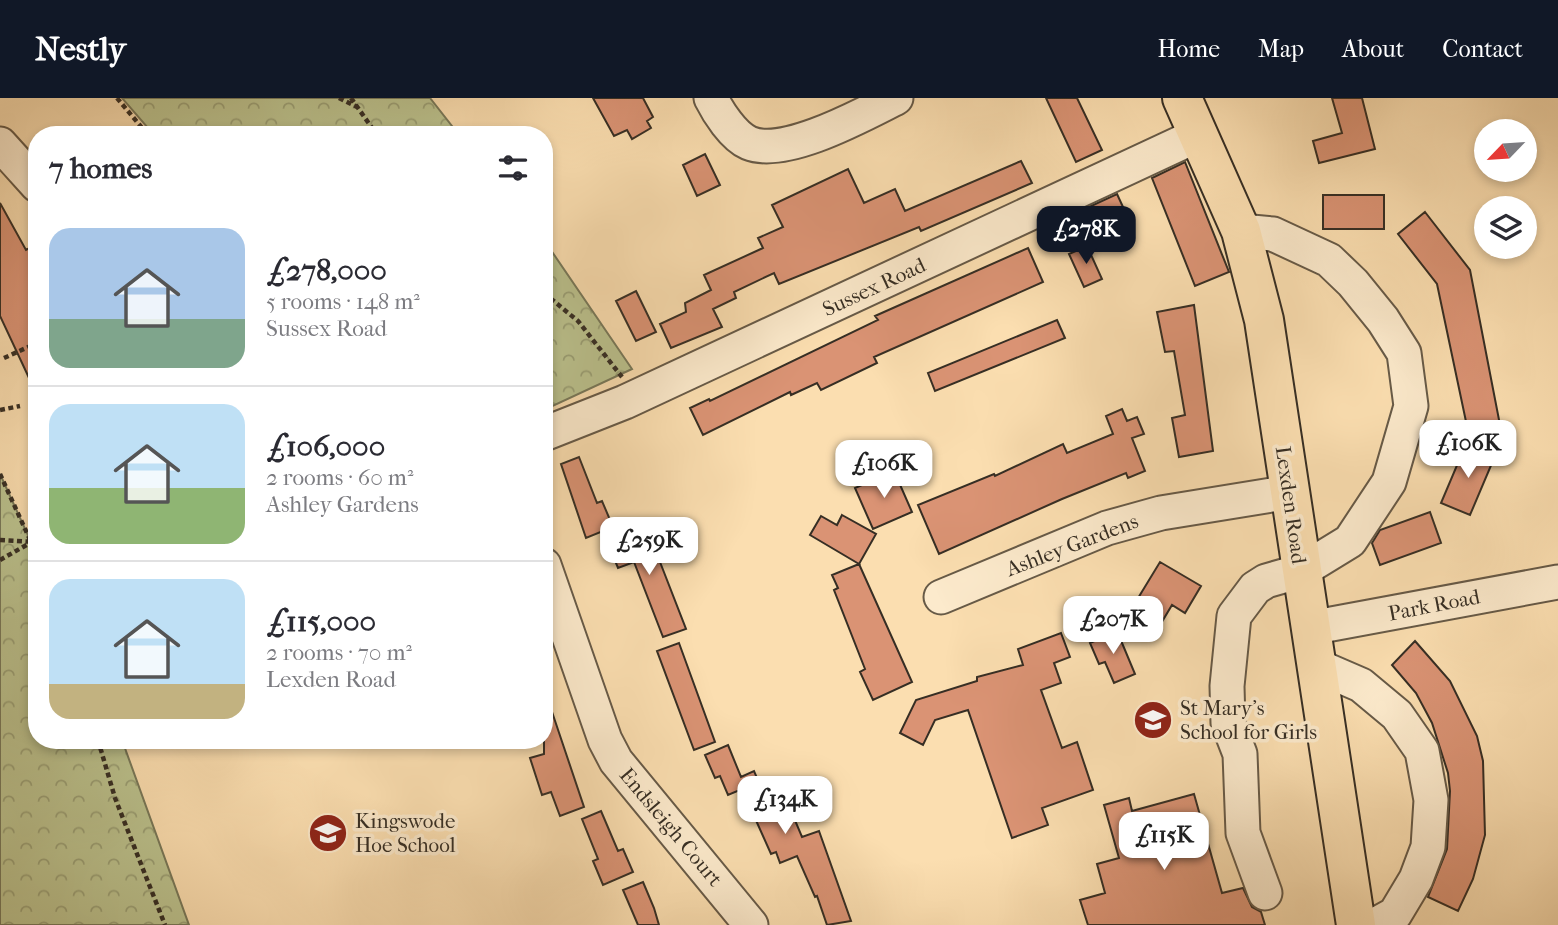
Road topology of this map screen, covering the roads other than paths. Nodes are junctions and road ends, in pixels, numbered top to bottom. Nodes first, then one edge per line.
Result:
1 (711, 98) edge
2 (896, 98) edge
3 (1182, 98) edge
4 (1200, 134) junction
5 (0, 144) edge
6 (28, 175) edge
7 (1241, 232) junction
8 (553, 430) edge
9 (1290, 492) junction
10 (1301, 571) junction
11 (1558, 582) edge
12 (553, 591) edge
13 (941, 597) dead end
14 (1310, 628) junction
15 (1317, 666) junction
16 (1265, 893) dead end
17 (751, 925) edge
18 (1356, 925) edge
19 (1375, 925) edge

1 - 2 street
3 - 4 main road, Lexden Road
4 - 7 main road, Lexden Road
4 - 8 street, Sussex Road
5 - 6 street
7 - 9 main road, Lexden Road
7 - 10 street
9 - 10 main road, Lexden Road
9 - 13 street, Ashley Gardens
10 - 14 main road, Lexden Road
10 - 16 street
11 - 14 street, Park Road
12 - 17 street, Endsleigh Court
14 - 15 main road, Lexden Road
15 - 18 main road, Lexden Road
15 - 19 street

